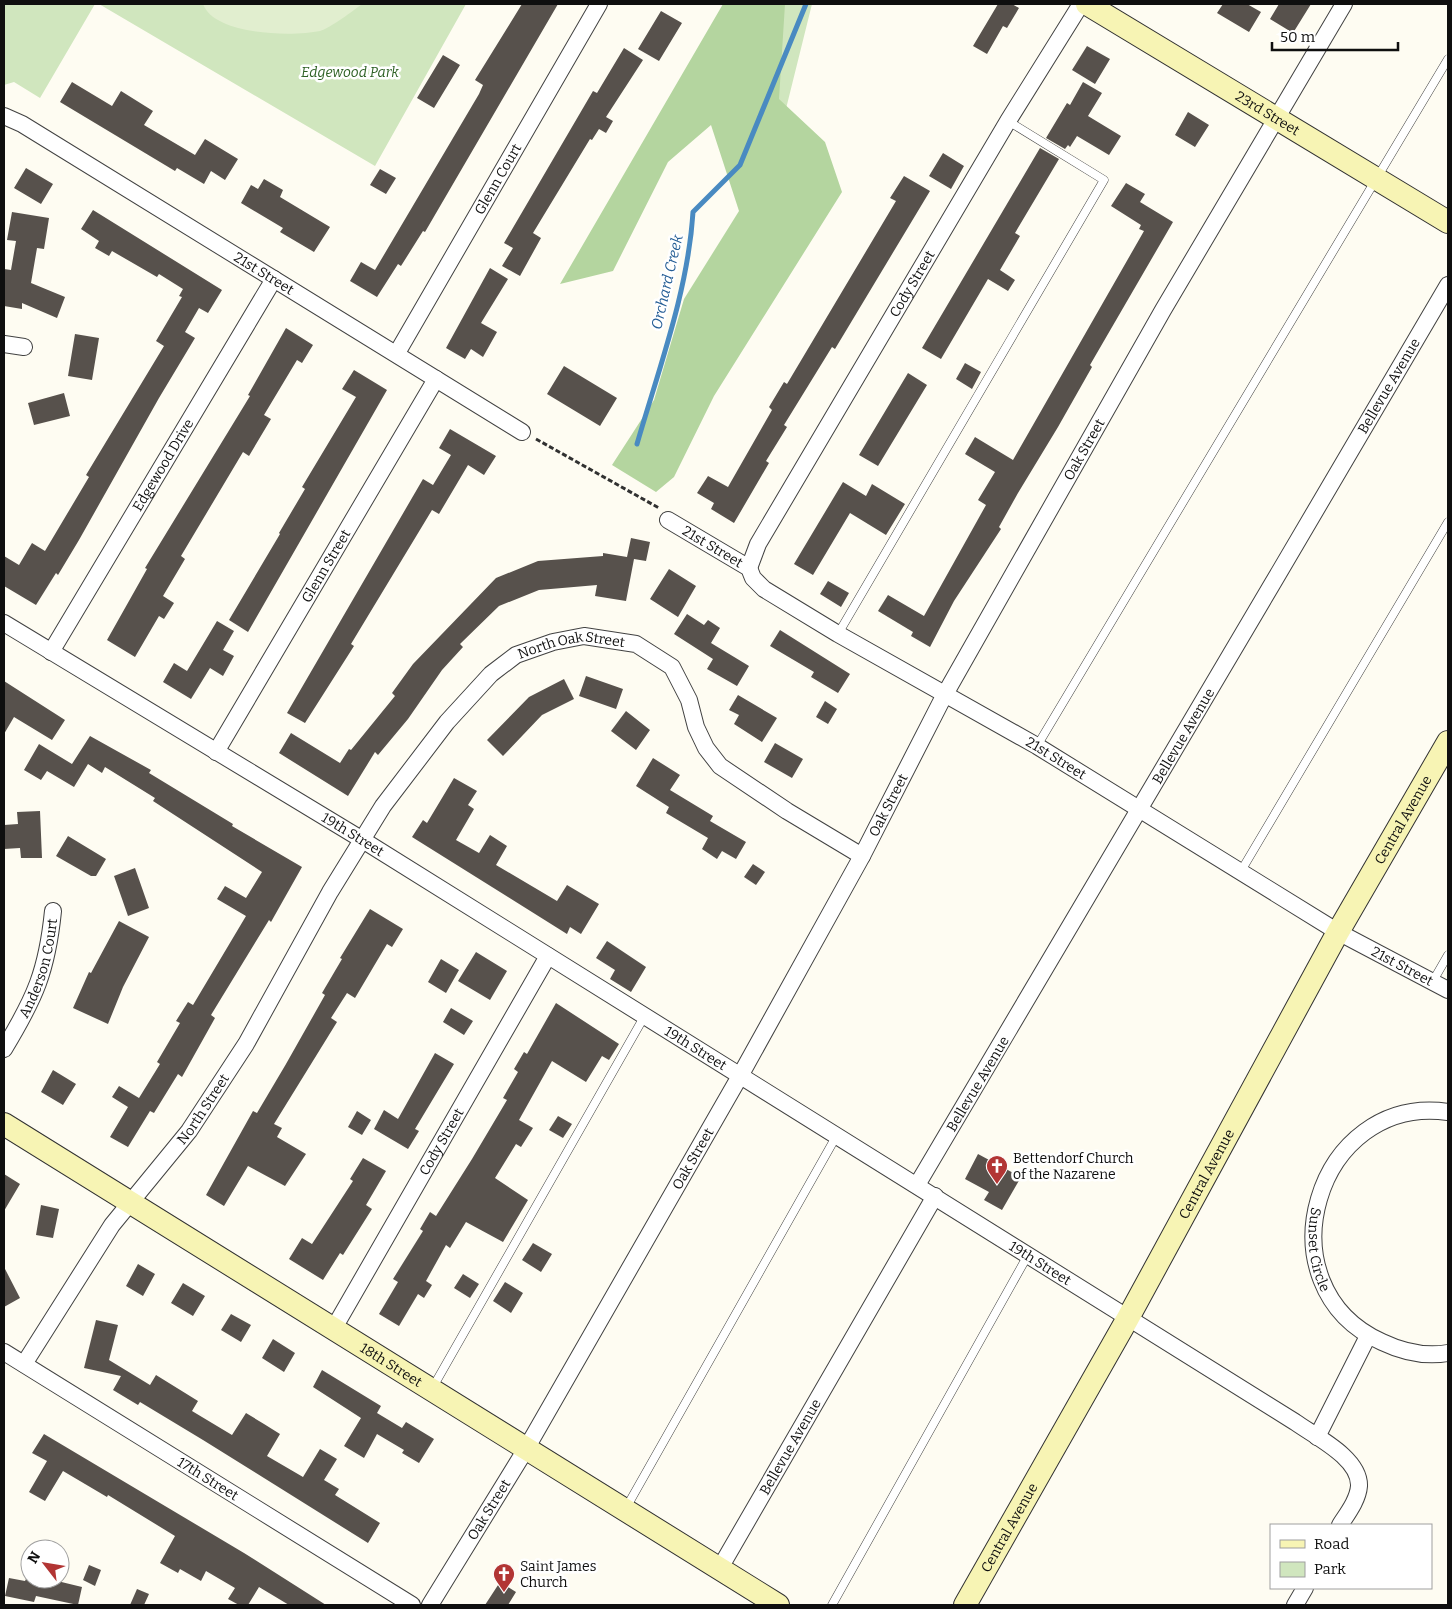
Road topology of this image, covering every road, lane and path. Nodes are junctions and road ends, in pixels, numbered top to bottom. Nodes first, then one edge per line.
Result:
1 (599, 4) edge
2 (1344, 4) edge
3 (1092, 5) edge
4 (1448, 59) edge
5 (4, 116) edge
6 (1277, 119) junction
7 (1008, 121) junction
8 (1377, 178) junction
9 (1448, 222) edge
10 (274, 279) junction
11 (1448, 285) edge
12 (4, 344) edge
13 (24, 347) dead end
14 (397, 353) junction
15 (436, 379) junction
16 (522, 432) joint
17 (668, 520) joint
18 (1448, 522) edge
19 (749, 568) junction
20 (4, 623) edge
21 (838, 634) junction
22 (52, 652) junction
23 (944, 696) junction
24 (1448, 742) edge
25 (1037, 746) junction
26 (216, 752) junction
27 (1138, 809) junction
28 (361, 839) junction
29 (862, 856) junction
30 (1241, 871) junction
31 (53, 911) dead end
32 (1338, 932) junction
33 (1448, 955) edge
34 (548, 956) junction
35 (1433, 981) junction
36 (1448, 990) edge
37 (644, 1016) junction
38 (4, 1049) edge
39 (740, 1076) junction
40 (1448, 1112) edge
41 (4, 1124) edge
42 (837, 1135) junction
43 (917, 1185) junction
44 (935, 1196) junction
45 (132, 1203) junction
46 (1028, 1255) junction
47 (1128, 1318) junction
48 (334, 1328) junction
49 (1368, 1336) junction
50 (4, 1352) edge
51 (1448, 1353) edge
52 (24, 1364) junction
53 (432, 1389) junction
54 (1317, 1437) junction
55 (526, 1449) junction
56 (624, 1510) junction
57 (1341, 1524) edge
58 (720, 1568) junction
59 (1304, 1589) edge
60 (412, 1605) edge
61 (430, 1605) edge
62 (778, 1605) edge
63 (832, 1605) edge
64 (965, 1605) edge
65 (1295, 1605) edge

1 - 14 street, Glenn Court
2 - 6 street, Oak Street
3 - 6 street, 23rd Street
3 - 7 street, Cody Street
4 - 8 lane
5 - 10 street, 21st Street
6 - 8 street, 23rd Street
6 - 23 street, Oak Street
7 - 19 street, Cody Street
7 - 21 lane
8 - 9 street, 23rd Street
8 - 25 lane
10 - 14 street, 21st Street
10 - 22 street, Edgewood Drive
11 - 27 street, Bellevue Avenue
12 - 13 street
14 - 15 street, 21st Street
15 - 16 street, 21st Street
15 - 26 street, Glenn Street
16 - 17 path
17 - 19 street, 21st Street
18 - 30 lane
19 - 21 street, 21st Street
20 - 22 street, 19th Street
21 - 23 street, 21st Street
22 - 26 street, 19th Street
23 - 25 street, 21st Street
23 - 29 street, Oak Street
24 - 32 street, Central Avenue
25 - 27 street, 21st Street
26 - 28 street, 19th Street
27 - 30 street, 21st Street
27 - 43 street, Bellevue Avenue
28 - 29 street, North Oak Street
28 - 34 street, 19th Street
28 - 45 street, North Street
29 - 39 street, Oak Street
30 - 32 street, 21st Street
31 - 38 street, Anderson Court
32 - 35 street, 21st Street
32 - 47 street, Central Avenue
33 - 35 lane
34 - 37 street, 19th Street
34 - 48 street, Cody Street
35 - 36 street, 21st Street
37 - 39 street, 19th Street
37 - 53 lane
39 - 42 street, 19th Street
39 - 55 street, Oak Street
40 - 49 street, Sunset Circle
41 - 45 street, 18th Street
42 - 43 street, 19th Street
42 - 56 lane
43 - 44 street, 19th Street
44 - 46 street, 19th Street
44 - 58 street, Bellevue Avenue
45 - 48 street, 18th Street
45 - 52 street, North Street
46 - 47 street, 19th Street
46 - 63 lane
47 - 54 street, 19th Street
47 - 64 street, Central Avenue
48 - 53 street, 18th Street
49 - 51 street, Sunset Circle
49 - 54 street
50 - 52 street, 17th Street
52 - 60 street, 17th Street
53 - 55 street, 18th Street
54 - 57 street, 19th Street
55 - 56 street, 18th Street
55 - 61 street, Oak Street
56 - 58 street, 18th Street
58 - 62 street, 18th Street
59 - 65 street

